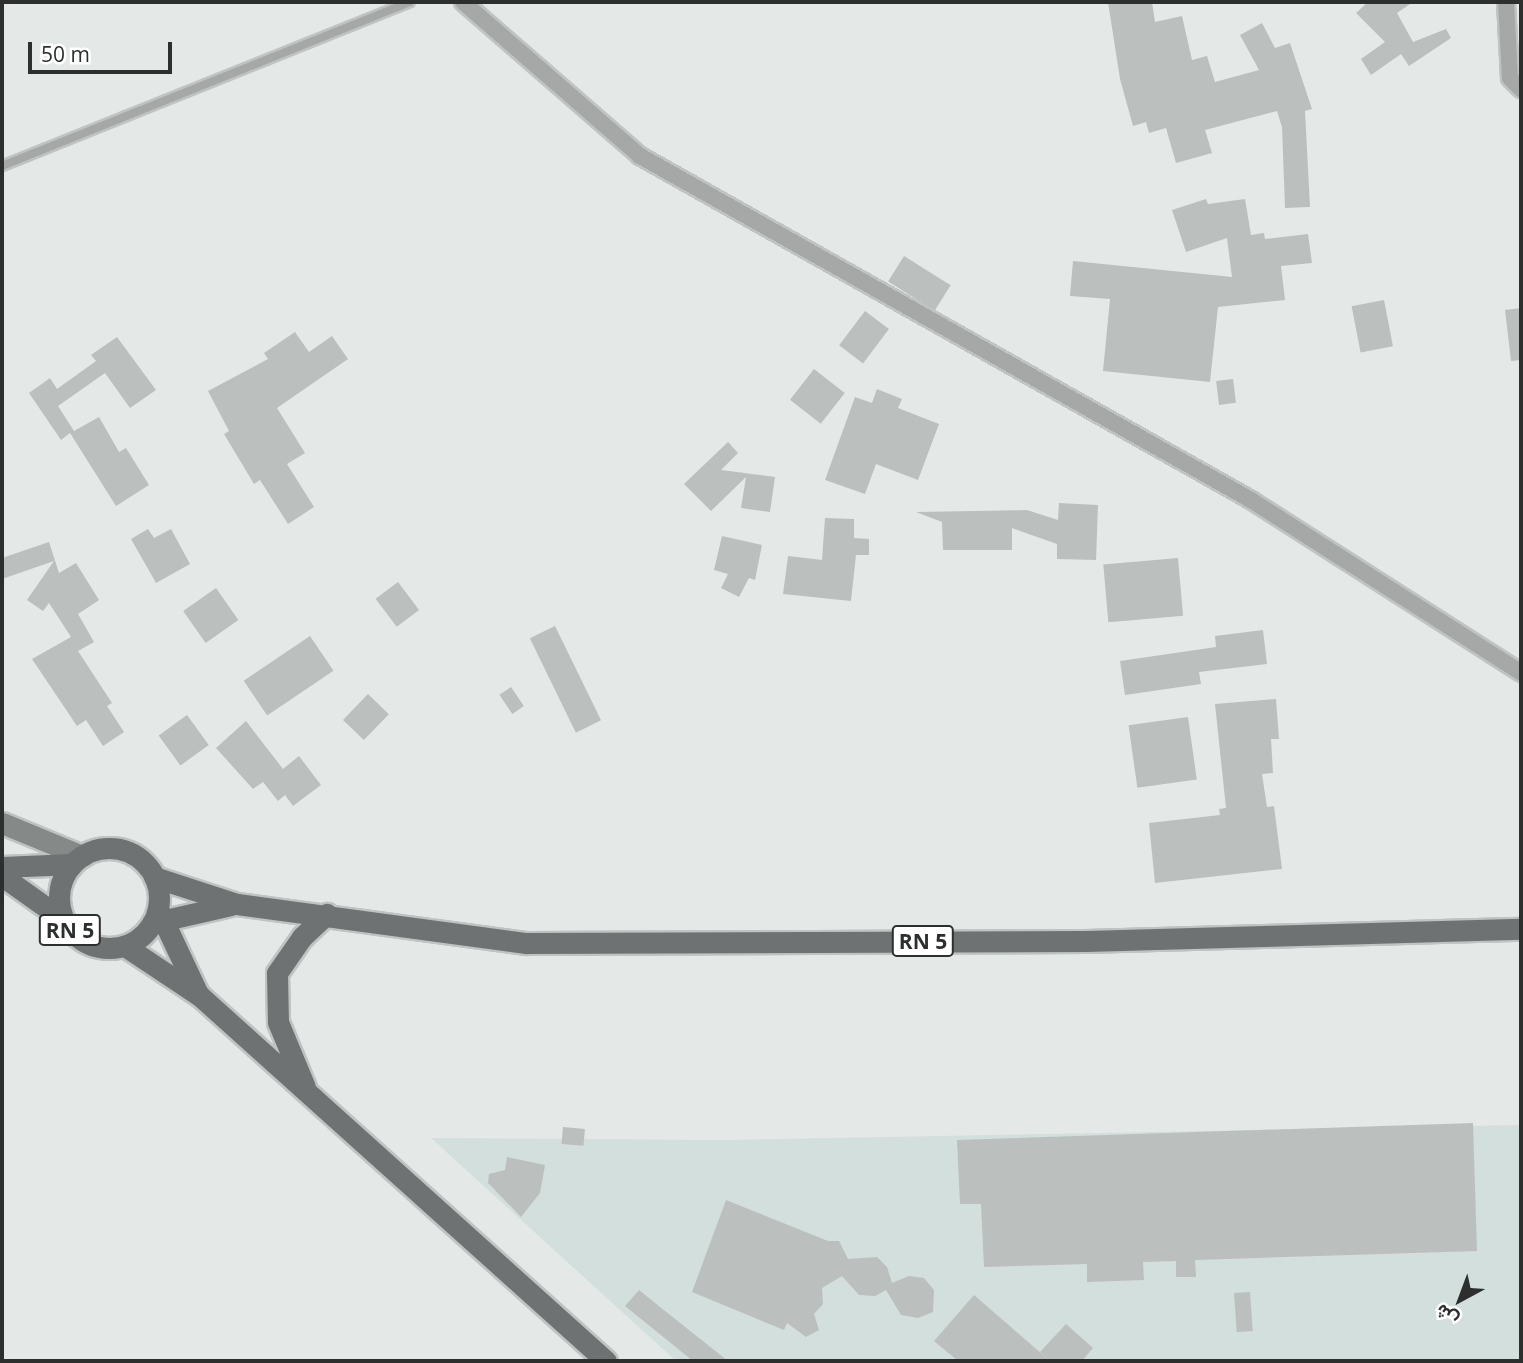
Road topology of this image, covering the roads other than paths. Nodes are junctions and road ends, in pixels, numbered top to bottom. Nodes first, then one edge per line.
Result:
1 (409, 2) edge
2 (463, 2) edge
3 (1506, 2) edge
4 (1521, 89) edge
5 (2, 166) edge
6 (1521, 673) edge
7 (2, 823) edge
8 (77, 860) junction
9 (2, 867) edge
10 (2, 876) edge
11 (154, 877) junction
12 (237, 904) junction
13 (327, 915) junction
14 (158, 918) junction
15 (64, 920) junction
16 (1521, 929) edge
17 (125, 946) junction
18 (200, 996) junction
19 (308, 1094) junction
20 (606, 1361) edge

1 - 5 lane
2 - 6 street
3 - 4 street
7 - 8 main road
8 - 9 main road, RN 5
8 - 11 main road, RN 5
8 - 15 main road, RN 5
10 - 15 main road, RN 5
11 - 12 main road, RN 5
11 - 14 main road
12 - 13 main road, RN 5
12 - 14 main road, RN 5
13 - 16 main road, RN 5
13 - 19 main road
14 - 17 main road, RN 5
14 - 18 main road
15 - 17 main road, RN 5
17 - 18 main road
18 - 19 main road
19 - 20 main road

